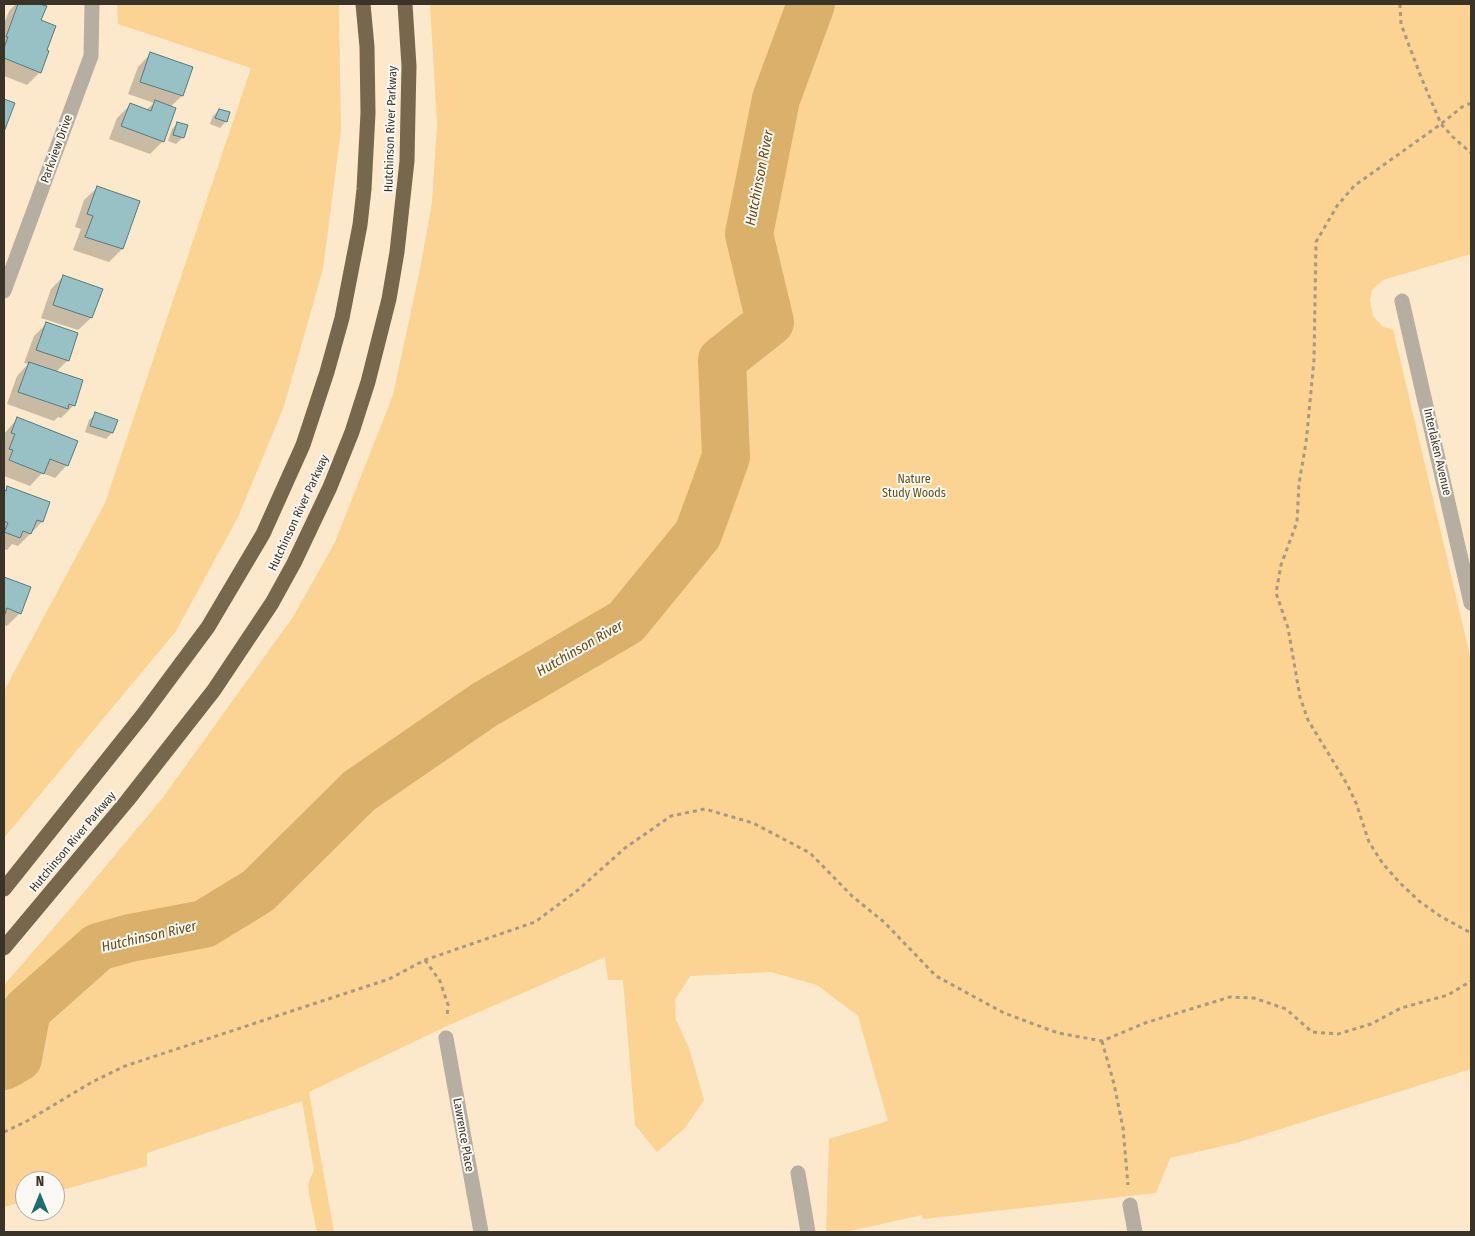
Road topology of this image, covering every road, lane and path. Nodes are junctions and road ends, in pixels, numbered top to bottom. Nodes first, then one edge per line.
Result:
1 (92, 4) edge
2 (364, 4) edge
3 (405, 4) edge
4 (1400, 4) edge
5 (1471, 103) edge
6 (1441, 124) junction
7 (1471, 153) edge
8 (4, 291) edge
9 (1402, 301) dead end
10 (1471, 604) edge
11 (4, 889) edge
12 (1471, 932) edge
13 (4, 948) edge
14 (425, 960) junction
15 (1471, 981) edge
16 (446, 1038) joint
17 (1102, 1041) junction
18 (4, 1132) edge
19 (798, 1173) dead end
20 (1130, 1205) joint
21 (481, 1232) edge
22 (808, 1232) edge
23 (1135, 1232) edge

1 - 8 street, Parkview Drive
2 - 11 highway, Hutchinson River Parkway
3 - 13 highway, Hutchinson River Parkway
4 - 6 path
5 - 6 path
6 - 7 path
6 - 12 path
9 - 10 street, Interlaken Avenue
14 - 16 path
14 - 17 path
14 - 18 path
15 - 17 path
16 - 21 street, Lawrence Place
17 - 20 path
19 - 22 street
20 - 23 street

